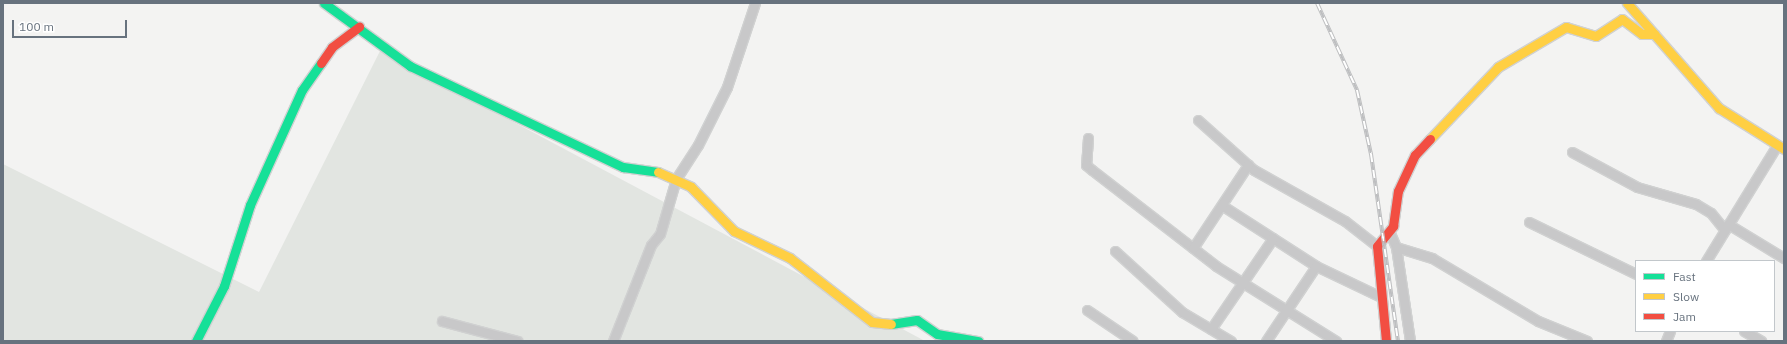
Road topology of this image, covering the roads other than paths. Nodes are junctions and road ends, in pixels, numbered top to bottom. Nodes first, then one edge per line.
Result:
1 (324, 3) edge
2 (755, 3) edge
3 (1627, 3) edge
4 (359, 27) junction
5 (1654, 34) junction
6 (1198, 120) dead end
7 (1088, 138) dead end
8 (1780, 147) edge
9 (1572, 152) dead end
10 (1248, 165) junction
11 (676, 179) junction
12 (1223, 206) junction
13 (1529, 222) dead end
14 (1726, 227) junction
15 (1390, 233) junction
16 (1273, 238) junction
17 (1377, 246) junction
18 (1193, 248) junction
19 (1396, 248) junction
20 (1115, 251) dead end
21 (1784, 258) edge
22 (1707, 260) edge
23 (1316, 266) junction
24 (1635, 274) edge
25 (1240, 283) junction
26 (1381, 297) junction
27 (1087, 310) dead end
28 (1285, 312) junction
29 (442, 321) dead end
30 (1210, 329) junction
31 (1746, 332) edge
32 (1411, 340) edge
33 (196, 341) edge
34 (517, 341) edge
35 (613, 341) edge
36 (978, 341) edge
37 (1133, 341) edge
38 (1231, 341) edge
39 (1266, 341) edge
40 (1336, 341) edge
41 (1386, 341) edge
42 (1587, 341) edge
43 (1761, 341) edge

1 - 4 street
2 - 11 street
3 - 5 street
4 - 11 street
4 - 33 street
5 - 8 street
5 - 15 street
6 - 10 street
7 - 18 street
8 - 14 street
9 - 14 street
10 - 12 street
10 - 17 street
11 - 35 street
11 - 36 street
12 - 16 street
12 - 18 street
13 - 24 street
14 - 21 street
14 - 22 street
15 - 17 street
15 - 19 street
16 - 23 street
16 - 25 street
17 - 26 street
18 - 25 street
19 - 32 street
19 - 42 street
20 - 30 street
23 - 26 street
23 - 28 street
25 - 28 street
25 - 30 street
26 - 41 street
27 - 37 street
28 - 39 street
28 - 40 street
29 - 34 street
30 - 38 street
31 - 43 street

